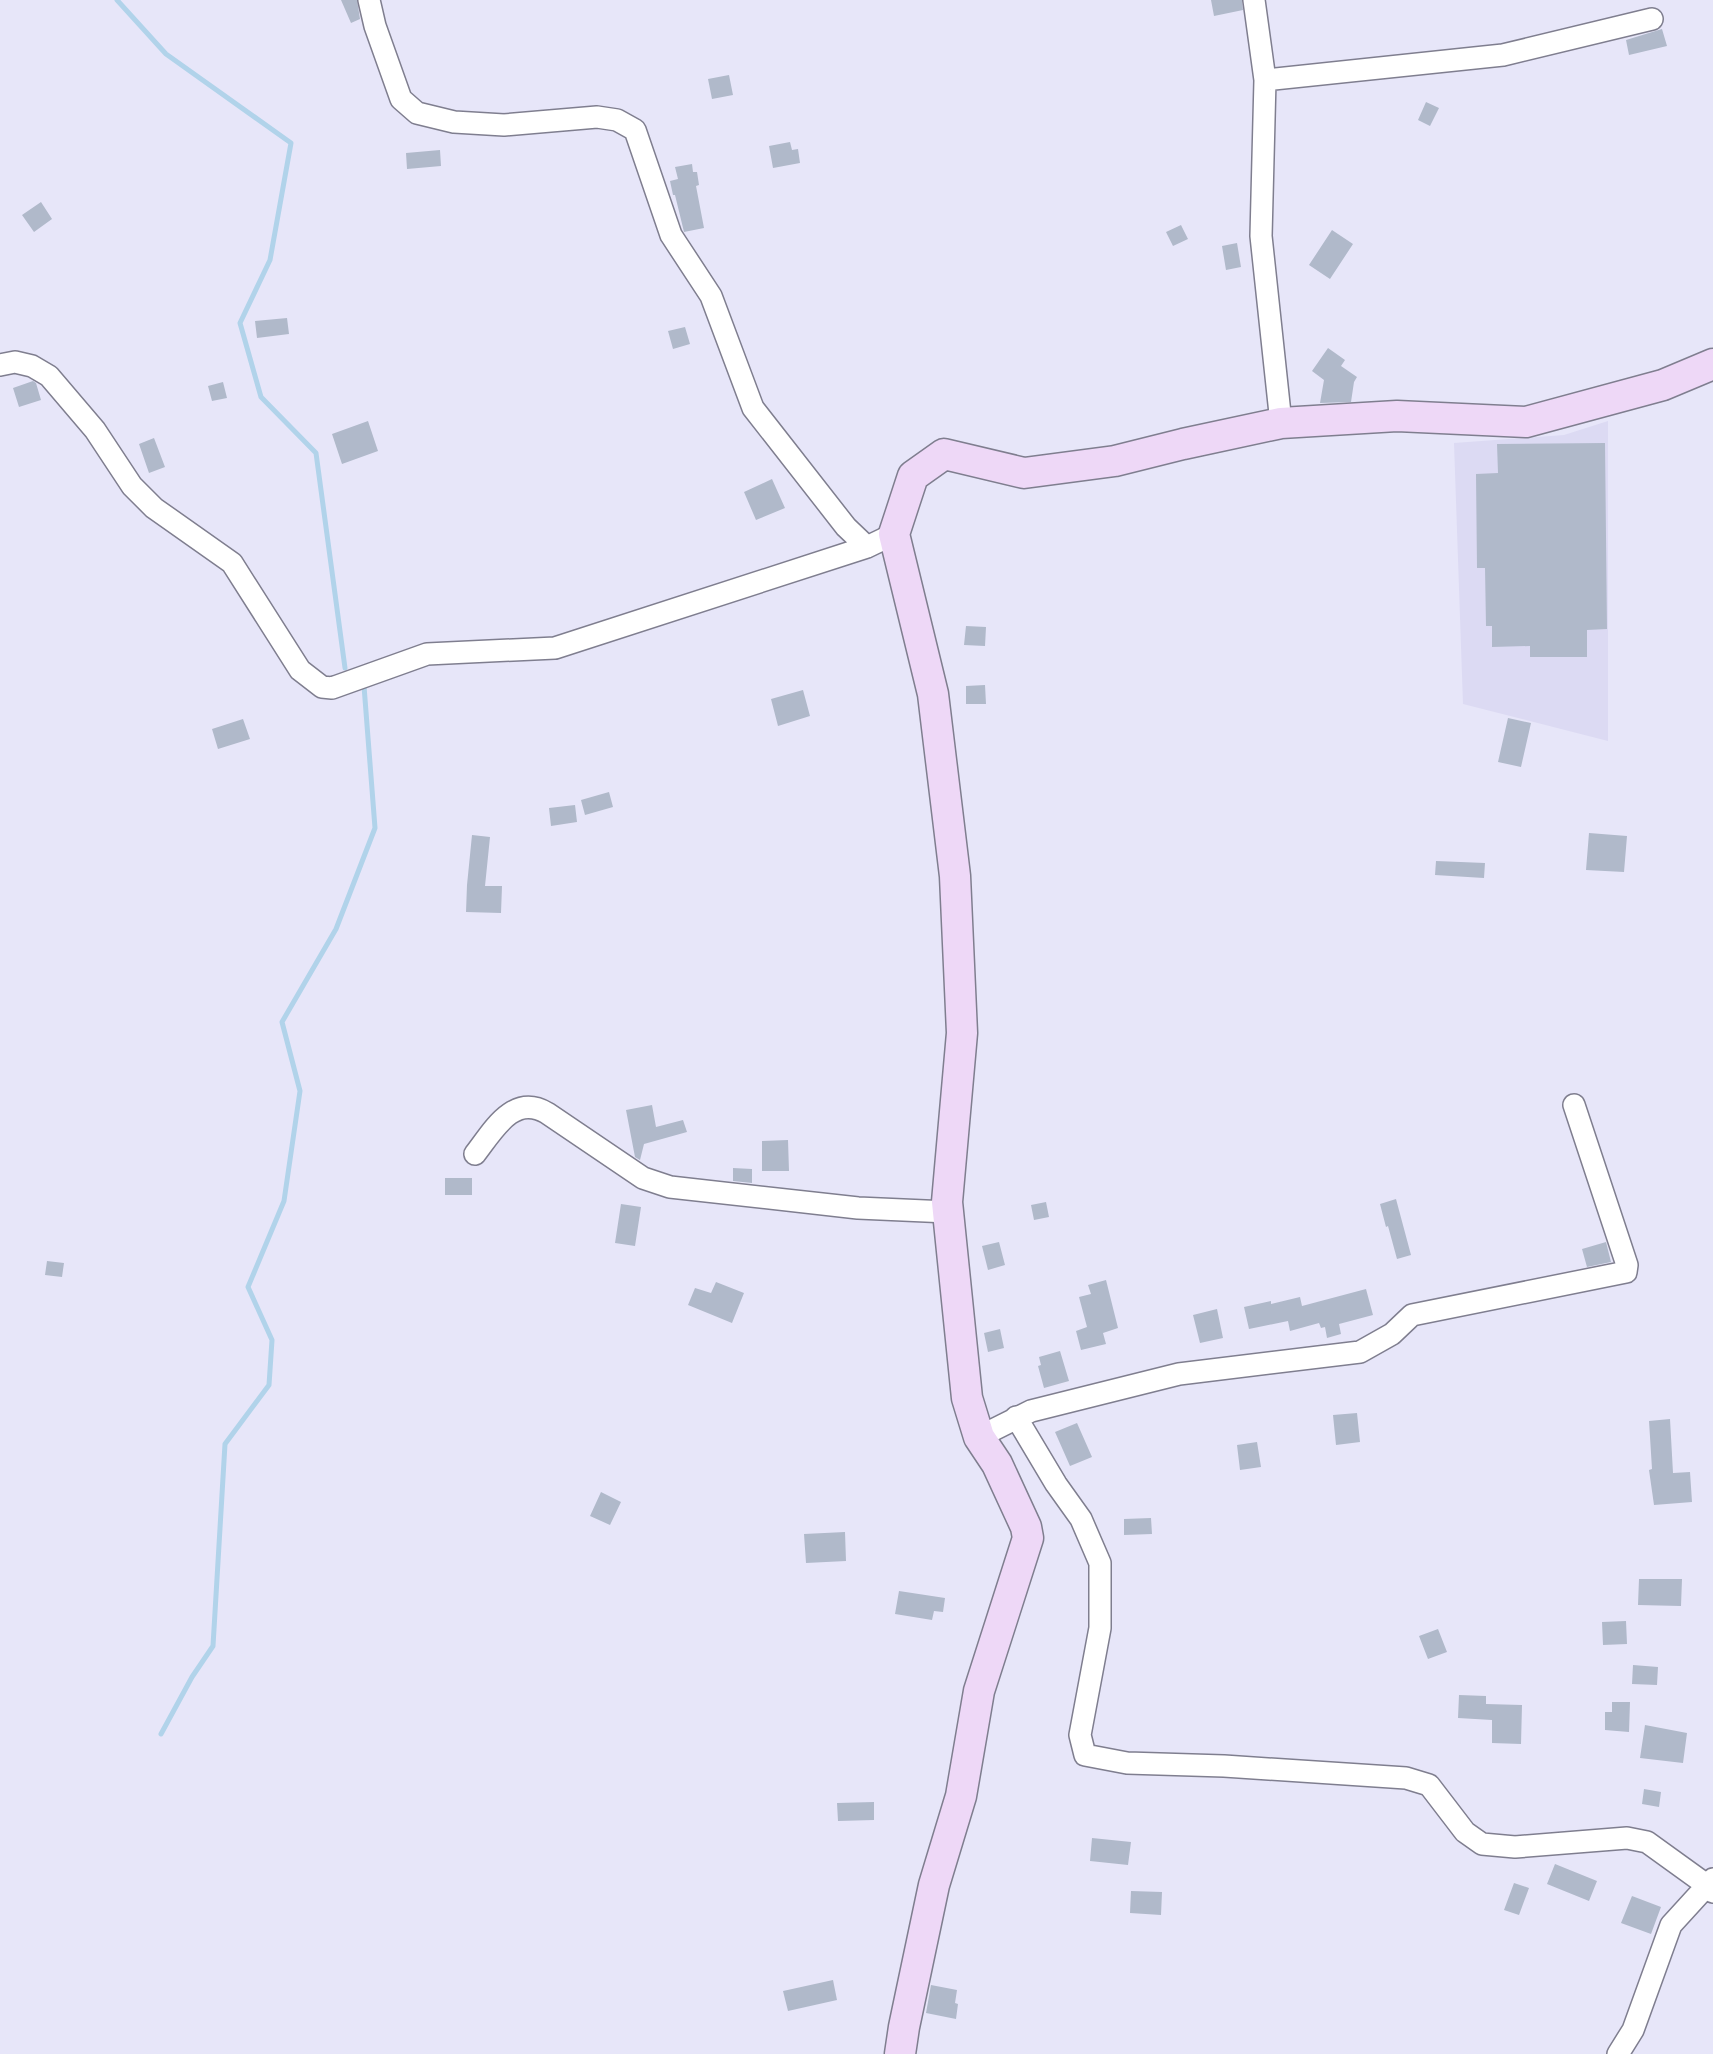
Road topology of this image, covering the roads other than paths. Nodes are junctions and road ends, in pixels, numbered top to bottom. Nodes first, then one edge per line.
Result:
1 (369, 0) edge
2 (1254, 0) edge
3 (1652, 19) dead end
4 (1265, 80) junction
5 (1713, 364) edge
6 (0, 365) edge
7 (1281, 423) junction
8 (894, 534) junction
9 (867, 547) junction
10 (1574, 1105) dead end
11 (475, 1154) dead end
12 (948, 1212) junction
13 (1016, 1417) junction
14 (978, 1437) junction
15 (1711, 1886) edge
16 (900, 2054) edge
17 (1618, 2054) edge

1 - 9 street
2 - 4 street
3 - 4 street
4 - 7 street
5 - 7 street
6 - 9 street
7 - 8 street
8 - 9 street
8 - 12 street
10 - 13 street
11 - 12 street
12 - 14 street
13 - 14 street
13 - 15 street
14 - 16 street
15 - 17 street

